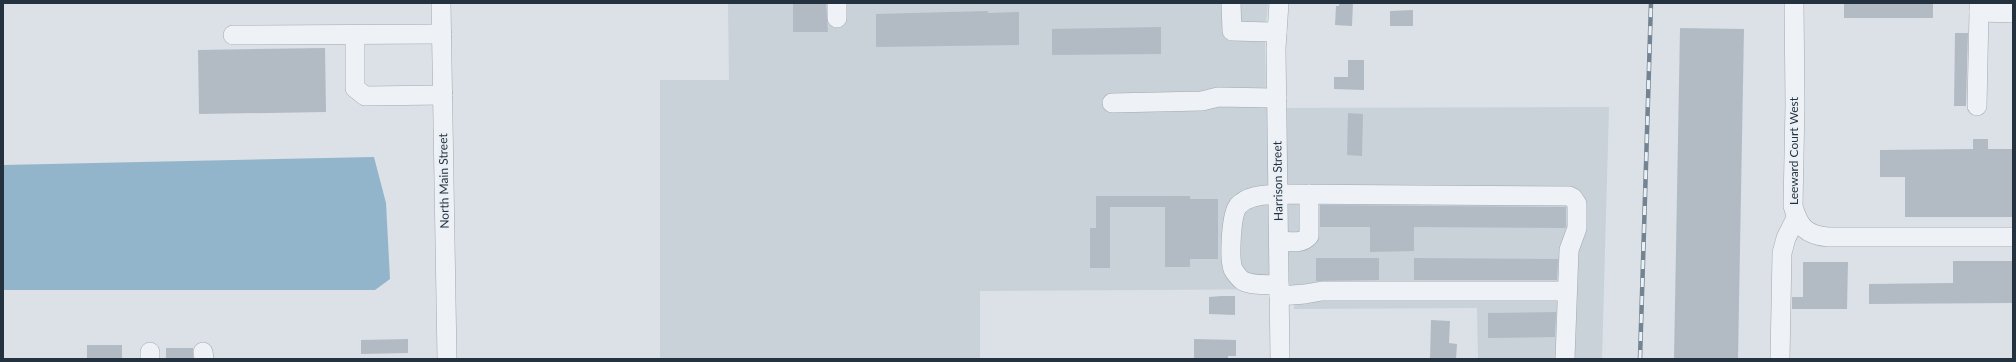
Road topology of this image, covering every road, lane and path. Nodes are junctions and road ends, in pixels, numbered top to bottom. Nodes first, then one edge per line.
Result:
1 (441, 3) edge
2 (1231, 3) edge
3 (1279, 3) edge
4 (1794, 3) edge
5 (1979, 8) edge
6 (2013, 13) edge
7 (1277, 32) junction
8 (442, 34) junction
9 (354, 35) junction
10 (233, 36) dead end
11 (443, 95) junction
12 (1277, 98) junction
13 (1112, 103) dead end
14 (1977, 106) dead end
15 (1278, 194) junction
16 (1309, 194) junction
17 (1796, 218) junction
18 (2013, 238) edge
19 (1279, 241) junction
20 (1279, 290) junction
21 (1567, 291) junction
22 (447, 359) edge
23 (1280, 359) edge
24 (1565, 359) edge
25 (1780, 359) edge

1 - 8 street, North Main Street
2 - 7 street
3 - 7 street, Harrison Street
4 - 17 street, Leeward Court West
5 - 6 street
5 - 14 street
7 - 12 street, Harrison Street
8 - 9 street
8 - 11 street, North Main Street
9 - 10 street
9 - 11 street
11 - 22 street, North Main Street
12 - 13 street
12 - 15 street, Harrison Street
15 - 16 street
15 - 19 street, Harrison Street
15 - 20 street
16 - 19 street
16 - 21 street
17 - 18 street, Leeward Court West
17 - 25 street
19 - 20 street, Harrison Street
20 - 21 street
20 - 23 street, Harrison Street
21 - 24 street

